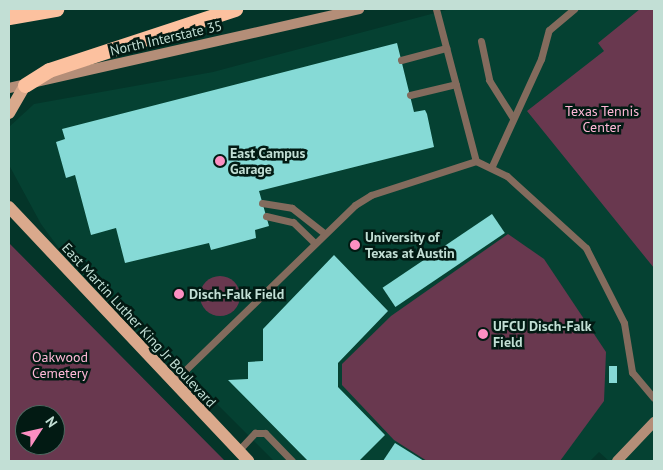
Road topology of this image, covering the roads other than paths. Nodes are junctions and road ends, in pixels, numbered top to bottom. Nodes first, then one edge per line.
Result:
1 (56, 9) edge
2 (235, 9) edge
3 (359, 9) edge
4 (436, 9) edge
5 (574, 9) edge
6 (9, 17) edge
7 (481, 41) dead end
8 (446, 48) junction
9 (401, 60) dead end
10 (456, 84) junction
11 (25, 85) junction
12 (9, 88) edge
13 (410, 95) dead end
14 (9, 113) edge
15 (513, 118) junction
16 (476, 161) junction
17 (492, 166) junction
18 (262, 203) dead end
19 (10, 207) edge
20 (266, 216) dead end
21 (324, 233) junction
22 (314, 242) junction
23 (171, 383) junction
24 (654, 398) edge
25 (654, 422) edge
26 (238, 451) junction
27 (248, 461) edge
28 (292, 461) edge
29 (617, 461) edge

1 - 6 highway
2 - 11 highway
3 - 11 main road, North Interstate 35
4 - 8 lane
5 - 15 lane
7 - 15 lane
8 - 9 lane
8 - 10 lane
10 - 13 lane
10 - 16 lane
11 - 12 main road, North Interstate 35
11 - 14 main road
15 - 17 lane
16 - 17 lane
16 - 21 lane
17 - 24 lane
18 - 21 lane
19 - 23 main road, East Martin Luther King Jr Boulevard
20 - 22 lane
21 - 22 lane
22 - 23 lane
23 - 26 main road, East Martin Luther King Jr Boulevard
25 - 29 main road
26 - 27 main road, East Martin Luther King Jr Boulevard
26 - 28 lane

